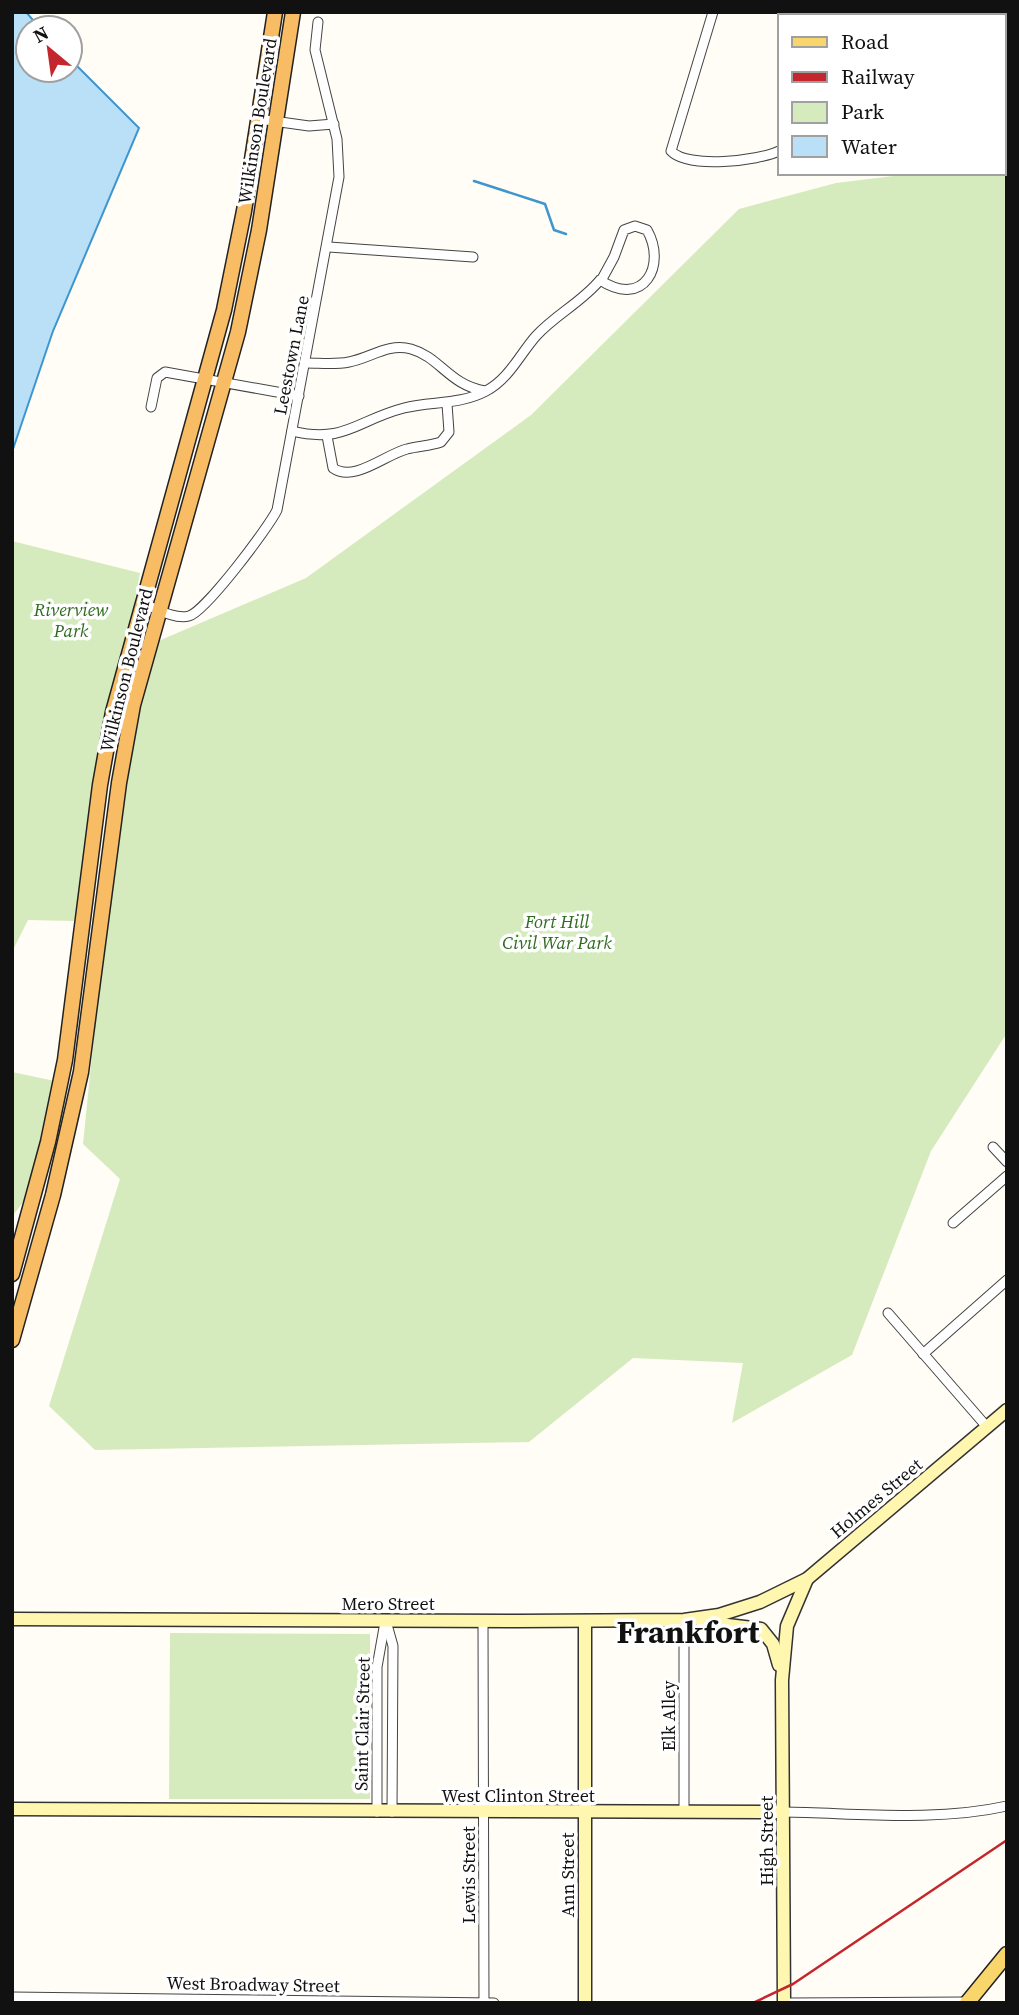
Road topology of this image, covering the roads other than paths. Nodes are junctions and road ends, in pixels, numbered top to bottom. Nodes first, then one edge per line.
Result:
1 (275, 12) edge
2 (293, 12) edge
3 (713, 12) edge
4 (318, 22) dead end
5 (259, 118) junction
6 (276, 121) junction
7 (334, 124) junction
8 (778, 151) edge
9 (329, 247) junction
10 (473, 257) dead end
11 (600, 280) junction
12 (306, 363) junction
13 (207, 379) junction
14 (225, 381) junction
15 (466, 386) junction
16 (486, 391) junction
17 (299, 396) junction
18 (463, 399) junction
19 (447, 404) junction
20 (151, 407) dead end
21 (292, 431) junction
22 (327, 436) junction
23 (142, 603) junction
24 (159, 610) junction
25 (993, 1147) dead end
26 (1007, 1162) edge
27 (1007, 1176) edge
28 (953, 1223) dead end
29 (12, 1274) edge
30 (1007, 1280) edge
31 (888, 1313) dead end
32 (12, 1340) edge
33 (923, 1354) junction
34 (1007, 1410) edge
35 (986, 1427) junction
36 (807, 1579) junction
37 (760, 1602) joint
38 (12, 1619) edge
39 (584, 1620) junction
40 (684, 1620) junction
41 (386, 1621) junction
42 (483, 1621) junction
43 (782, 1680) junction
44 (1007, 1806) edge
45 (12, 1809) edge
46 (377, 1812) junction
47 (392, 1812) junction
48 (484, 1812) junction
49 (584, 1812) junction
50 (684, 1812) junction
51 (784, 1812) junction
52 (1007, 1954) edge
53 (12, 1997) edge
54 (191, 2001) edge
55 (289, 2001) edge
56 (928, 2002) edge
57 (484, 2003) edge
58 (494, 2003) edge
59 (585, 2003) edge
60 (784, 2003) edge
61 (790, 2003) edge
62 (967, 2003) edge

1 - 5 highway, Wilkinson Boulevard
2 - 6 highway, Wilkinson Boulevard
3 - 8 street
4 - 7 street, Leestown Lane
5 - 6 street
5 - 13 highway, Wilkinson Boulevard
6 - 7 street
6 - 14 highway, Wilkinson Boulevard
7 - 9 street, Leestown Lane
9 - 10 street
9 - 12 street, Leestown Lane
11 - 11 street
11 - 16 street
12 - 15 street
12 - 17 street, Leestown Lane
13 - 14 street
13 - 20 street
13 - 23 highway, Wilkinson Boulevard
14 - 17 street
14 - 24 highway, Wilkinson Boulevard
15 - 16 street
15 - 18 street
16 - 18 street
17 - 21 street, Leestown Lane
18 - 19 street
19 - 22 street
19 - 22 street
21 - 22 street
21 - 24 street, Leestown Lane
23 - 24 street, Leestown Lane
23 - 29 highway, Wilkinson Boulevard
24 - 32 highway, Wilkinson Boulevard
25 - 26 street
27 - 28 street
30 - 33 street
31 - 33 street
33 - 35 street
34 - 35 main road, Holmes Street
35 - 36 main road, Holmes Street
36 - 37 main road, Holmes Street
36 - 43 main road, High Street
37 - 40 main road, Mero Street
38 - 41 main road, Mero Street
39 - 40 main road, Mero Street
39 - 42 main road, Mero Street
39 - 49 main road, Ann Street
40 - 43 main road, High Street
40 - 50 street, Elk Alley
41 - 42 main road, Mero Street
41 - 46 street, Saint Clair Street
41 - 47 street, Saint Clair Street
42 - 48 street, Lewis Street
43 - 51 main road, High Street
44 - 51 street, West Clinton Street
45 - 46 main road, West Clinton Street
46 - 47 main road, West Clinton Street
47 - 48 main road, West Clinton Street
48 - 49 main road, West Clinton Street
48 - 57 street, Lewis Street
49 - 50 main road, West Clinton Street
49 - 59 main road, Ann Street
50 - 51 main road, West Clinton Street
51 - 60 main road, High Street
52 - 62 main road
53 - 54 street, West Broadway Street
54 - 55 street, West Broadway Street
55 - 57 street, West Broadway Street
56 - 61 street
56 - 62 street
57 - 58 street, West Broadway Street

